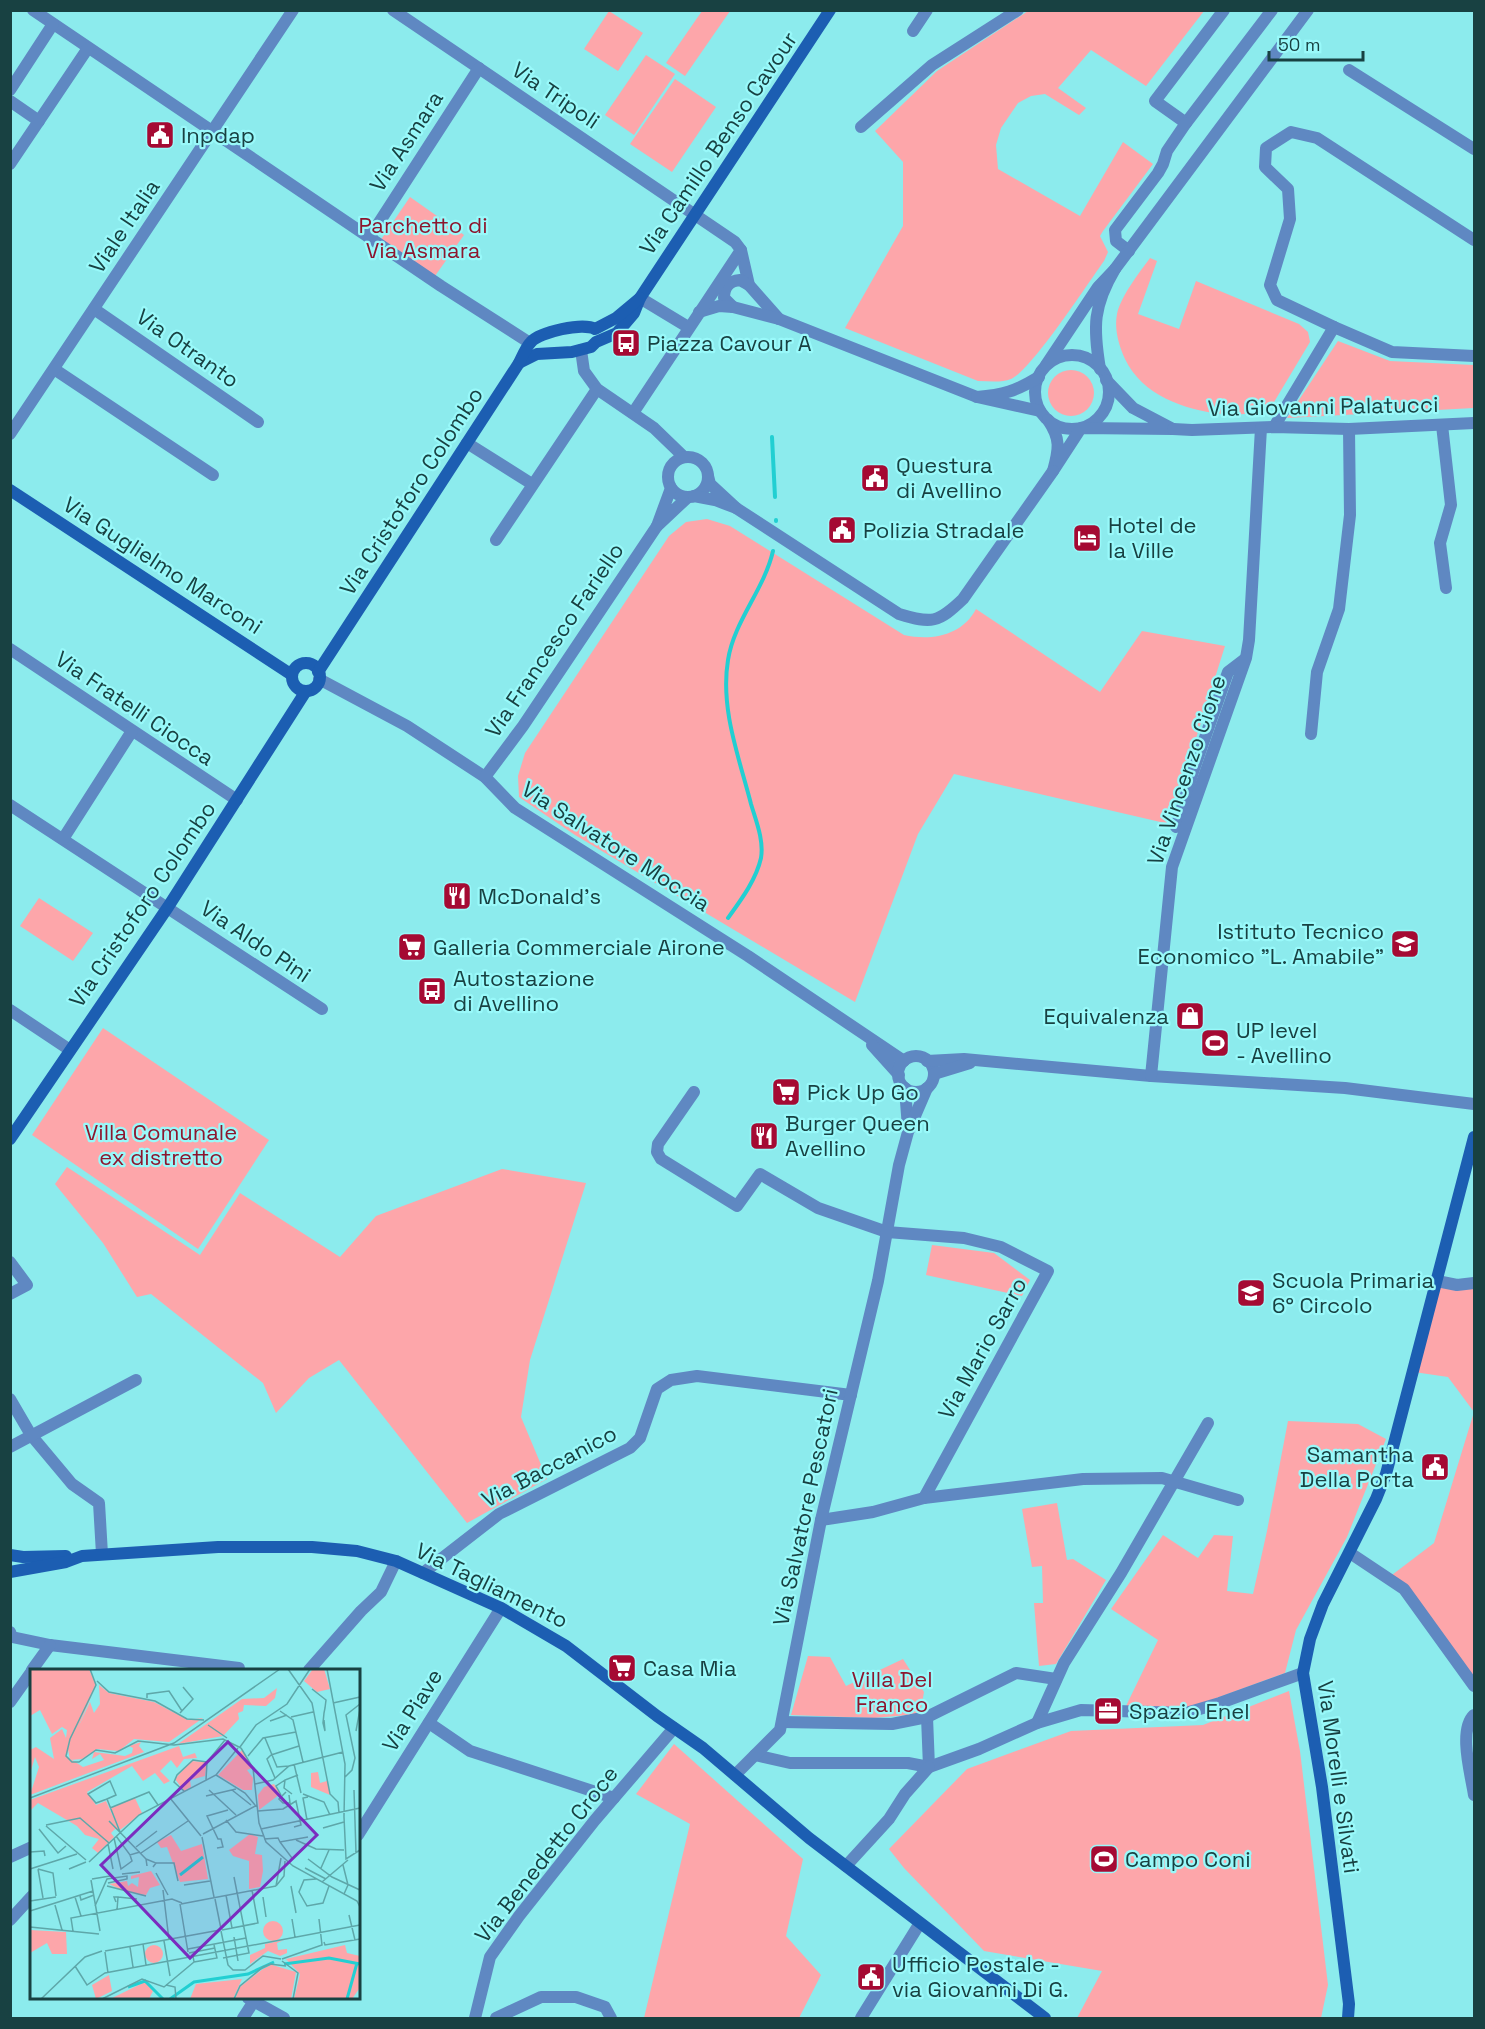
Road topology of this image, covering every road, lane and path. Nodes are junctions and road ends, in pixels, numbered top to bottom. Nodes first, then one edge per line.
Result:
1 (33, 10) edge
2 (293, 10) edge
3 (393, 10) edge
4 (830, 10) edge
5 (927, 10) edge
6 (1018, 10) edge
7 (1224, 10) edge
8 (1272, 10) edge
9 (1308, 10) edge
10 (54, 24) junction
11 (913, 31) dead end
12 (88, 48) junction
13 (479, 68) junction
14 (1349, 70) dead end
15 (10, 90) edge
16 (10, 102) edge
17 (39, 121) junction
18 (1186, 123) junction
19 (861, 127) dead end
20 (212, 131) junction
21 (1474, 149) edge
22 (10, 164) edge
23 (695, 215) junction
24 (369, 238) junction
25 (1474, 240) edge
26 (741, 250) junction
27 (1129, 250) junction
28 (1115, 268) junction
29 (749, 285) junction
30 (640, 298) junction
31 (733, 307) junction
32 (94, 309) junction
33 (699, 312) junction
34 (779, 319) junction
35 (688, 327) junction
36 (1334, 327) junction
37 (595, 329) junction
38 (562, 330) junction
39 (596, 342) junction
40 (530, 343) junction
41 (581, 350) junction
42 (566, 351) junction
43 (1474, 356) edge
44 (519, 363) junction
45 (54, 369) junction
46 (1042, 372) junction
47 (1103, 374) junction
48 (597, 389) junction
49 (977, 397) junction
50 (633, 412) junction
51 (1044, 416) junction
52 (258, 422) dead end
53 (1474, 423) edge
54 (1442, 425) junction
55 (1268, 427) junction
56 (1081, 428) junction
57 (1173, 429) junction
58 (1349, 429) junction
59 (10, 434) edge
60 (467, 443) junction
61 (684, 458) junction
62 (1053, 471) junction
63 (213, 475) dead end
64 (708, 476) junction
65 (532, 484) junction
66 (671, 488) junction
67 (10, 490) edge
68 (691, 497) junction
69 (736, 508) junction
70 (657, 526) junction
71 (496, 540) dead end
72 (1446, 588) dead end
73 (10, 649) edge
74 (1246, 658) junction
75 (292, 675) junction
76 (319, 675) junction
77 (306, 691) junction
78 (132, 731) junction
79 (1311, 734) dead end
80 (485, 777) junction
81 (237, 800) junction
82 (10, 805) edge
83 (1176, 827) dead end
84 (63, 839) junction
85 (168, 907) junction
86 (322, 1009) dead end
87 (10, 1010) edge
88 (860, 1031) junction
89 (70, 1050) junction
90 (927, 1060) junction
91 (978, 1061) junction
92 (904, 1062) junction
93 (934, 1074) junction
94 (899, 1075) junction
95 (1151, 1076) junction
96 (904, 1088) junction
97 (927, 1088) junction
98 (694, 1092) dead end
99 (1474, 1104) edge
100 (909, 1132) junction
101 (1474, 1137) edge
102 (10, 1139) edge
103 (887, 1232) junction
104 (10, 1262) edge
105 (1437, 1281) junction
106 (1474, 1283) edge
107 (10, 1294) edge
108 (136, 1380) dead end
109 (851, 1395) junction
110 (10, 1399) edge
111 (1208, 1423) dead end
112 (31, 1435) junction
113 (10, 1447) edge
114 (1174, 1481) junction
115 (924, 1498) junction
116 (1238, 1500) dead end
117 (821, 1520) junction
118 (1350, 1553) junction
119 (102, 1554) junction
120 (10, 1555) edge
121 (82, 1556) junction
122 (396, 1561) junction
123 (10, 1572) edge
124 (423, 1573) junction
125 (501, 1608) junction
126 (11, 1635) edge
127 (50, 1645) junction
128 (33, 1669) edge
129 (233, 1669) edge
130 (311, 1669) edge
131 (1303, 1673) junction
132 (30, 1674) edge
133 (1056, 1678) junction
134 (1474, 1686) edge
135 (10, 1702) edge
136 (1474, 1715) edge
137 (927, 1717) junction
138 (782, 1722) junction
139 (1037, 1722) junction
140 (429, 1723) junction
141 (674, 1728) junction
142 (755, 1755) junction
143 (929, 1767) junction
144 (735, 1775) junction
145 (1474, 1795) edge
146 (614, 1798) junction
147 (360, 1832) edge
148 (10, 1846) edge
149 (28, 1849) edge
150 (10, 1857) edge
151 (846, 1866) junction
152 (30, 1898) edge
153 (10, 1920) edge
154 (921, 1923) junction
155 (253, 1999) edge
156 (243, 2019) edge
157 (284, 2019) edge
158 (475, 2019) edge
159 (496, 2019) edge
160 (611, 2019) edge
161 (861, 2019) edge
162 (1045, 2019) edge
163 (1348, 2019) edge

1 - 10 street
2 - 20 street, Viale Italia
3 - 13 street, Via Tripoli
4 - 23 street, Via Camillo Benso Cavour
5 - 11 street
6 - 19 street
7 - 18 street
8 - 18 street
9 - 27 street
10 - 12 street
10 - 15 street
12 - 17 street
12 - 20 street
13 - 23 street, Via Tripoli
13 - 24 street, Via Asmara
14 - 21 street
16 - 17 street
17 - 22 street
18 - 27 street
20 - 24 street
20 - 32 street, Viale Italia
23 - 26 street
23 - 30 street, Via Camillo Benso Cavour
24 - 40 street
25 - 36 street
26 - 29 street
26 - 33 street
27 - 28 street
28 - 46 street
28 - 47 street
29 - 31 street
29 - 34 street
30 - 35 street
30 - 37 street
30 - 39 street
31 - 33 street
31 - 34 street
32 - 45 street, Viale Italia
32 - 52 street, Via Otranto
33 - 35 street
34 - 49 street
35 - 50 street
36 - 43 street
36 - 55 street
37 - 38 street
37 - 39 street
38 - 40 street
38 - 42 street
39 - 41 street
40 - 44 street, Via Cristoforo Colombo
41 - 42 street
41 - 48 street
42 - 44 street
44 - 60 street, Via Cristoforo Colombo
45 - 59 street, Viale Italia
45 - 63 street
46 - 47 street
46 - 49 street
46 - 51 street
47 - 56 street
47 - 57 street, Via Giovanni Palatucci
48 - 50 street
48 - 65 street
49 - 51 street
50 - 61 street
51 - 56 street
51 - 62 street
53 - 54 street, Via Giovanni Palatucci
54 - 58 street, Via Giovanni Palatucci
54 - 72 street
55 - 57 street, Via Giovanni Palatucci
55 - 58 street, Via Giovanni Palatucci
55 - 74 street, Via Vincenzo Cione
56 - 57 street, Via Giovanni Palatucci
56 - 62 street
58 - 79 street
60 - 65 street
60 - 76 street, Via Cristoforo Colombo
61 - 64 street
61 - 66 street
62 - 69 street
64 - 68 street
64 - 69 street
65 - 71 street
66 - 68 street
66 - 70 street, Via Francesco Fariello
67 - 75 street, Via Guglielmo Marconi
68 - 69 street
68 - 70 street, Via Francesco Fariello
70 - 80 street, Via Francesco Fariello
73 - 78 street, Via Fratelli Ciocca
74 - 83 street, Via Vincenzo Cione
74 - 95 street, Via Vincenzo Cione
75 - 76 street
75 - 77 street
76 - 77 street
76 - 80 street, Via Salvatore Moccia
77 - 81 street, Via Cristoforo Colombo
78 - 81 street, Via Fratelli Ciocca
78 - 84 street
80 - 88 street, Via Salvatore Moccia
81 - 85 street, Via Cristoforo Colombo
82 - 84 street, Via Aldo Pini
84 - 85 street, Via Aldo Pini
85 - 86 street, Via Aldo Pini
85 - 89 street, Via Cristoforo Colombo
87 - 89 street
88 - 92 street, Via Salvatore Moccia
88 - 94 street, Via Salvatore Moccia
89 - 102 street, Via Cristoforo Colombo
90 - 91 street
90 - 92 street
90 - 93 street
91 - 93 street
91 - 95 street
92 - 94 street
93 - 97 street
94 - 96 street
95 - 99 street
96 - 97 street
96 - 100 street, Via Salvatore Pescatori
97 - 100 street, Via Salvatore Pescatori
98 - 103 street
100 - 103 street, Via Salvatore Pescatori
101 - 105 street, Via Morelli e Silvati
103 - 109 street, Via Salvatore Pescatori
103 - 115 street, Via Mario Sarro
104 - 107 street
105 - 106 street
105 - 118 street, Via Morelli e Silvati
108 - 112 street
109 - 117 street, Via Salvatore Pescatori
109 - 124 street, Via Baccanico
110 - 112 street
111 - 114 street
112 - 113 street
112 - 119 street
114 - 115 street
114 - 116 street
114 - 133 street
115 - 117 street
117 - 138 street, Via Salvatore Pescatori
118 - 131 street, Via Morelli e Silvati
118 - 134 street
119 - 121 street, Via Tagliamento
119 - 122 street, Via Tagliamento
120 - 121 street
121 - 123 street, Via Tagliamento
122 - 124 street, Via Tagliamento
122 - 130 street
124 - 125 street, Via Tagliamento
125 - 140 street, Via Piave
125 - 141 street, Via Tagliamento
126 - 127 street
127 - 128 street
127 - 129 street
131 - 139 street
131 - 163 street, Via Morelli e Silvati
132 - 135 street
133 - 137 street
133 - 139 street
136 - 145 street
137 - 138 street
137 - 143 street
138 - 142 street, Via Salvatore Pescatori
139 - 143 street
140 - 146 street
140 - 147 street, Via Piave
141 - 144 street, Via Tagliamento
141 - 146 street, Via Benedetto Croce
142 - 143 street
142 - 144 street, Via Salvatore Pescatori
143 - 151 street
144 - 151 street, Via Tagliamento
146 - 158 street, Via Benedetto Croce
148 - 149 street
149 - 150 street
151 - 154 street, Via Tagliamento
152 - 153 street
154 - 161 street
154 - 162 street, Via Tagliamento
155 - 156 street
155 - 157 street
159 - 160 street

